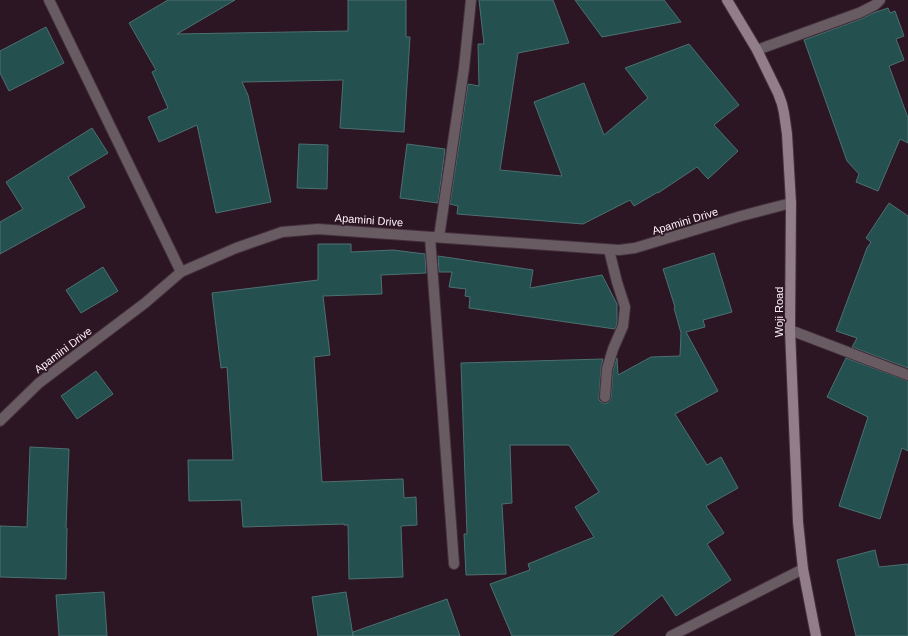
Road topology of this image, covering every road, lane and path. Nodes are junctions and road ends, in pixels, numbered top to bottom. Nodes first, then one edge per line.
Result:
1 (50, 0) edge
2 (471, 0) edge
3 (727, 0) edge
4 (880, 0) edge
5 (757, 50) junction
6 (791, 203) junction
7 (435, 237) junction
8 (610, 250) junction
9 (181, 272) junction
10 (790, 330) junction
11 (908, 375) edge
12 (606, 397) dead end
13 (0, 421) edge
14 (454, 564) dead end
15 (803, 569) junction
16 (671, 636) edge
17 (816, 636) edge

1 - 9 street
2 - 7 street
3 - 5 main road, Woji Road
4 - 5 street
5 - 6 main road, Woji Road
6 - 8 street, Apamini Drive
6 - 10 main road, Woji Road
7 - 8 street, Apamini Drive
7 - 9 street, Apamini Drive
7 - 14 street
8 - 12 street
9 - 13 street, Apamini Drive
10 - 11 street
10 - 15 main road, Woji Road
15 - 16 street
15 - 17 main road, Woji Road

